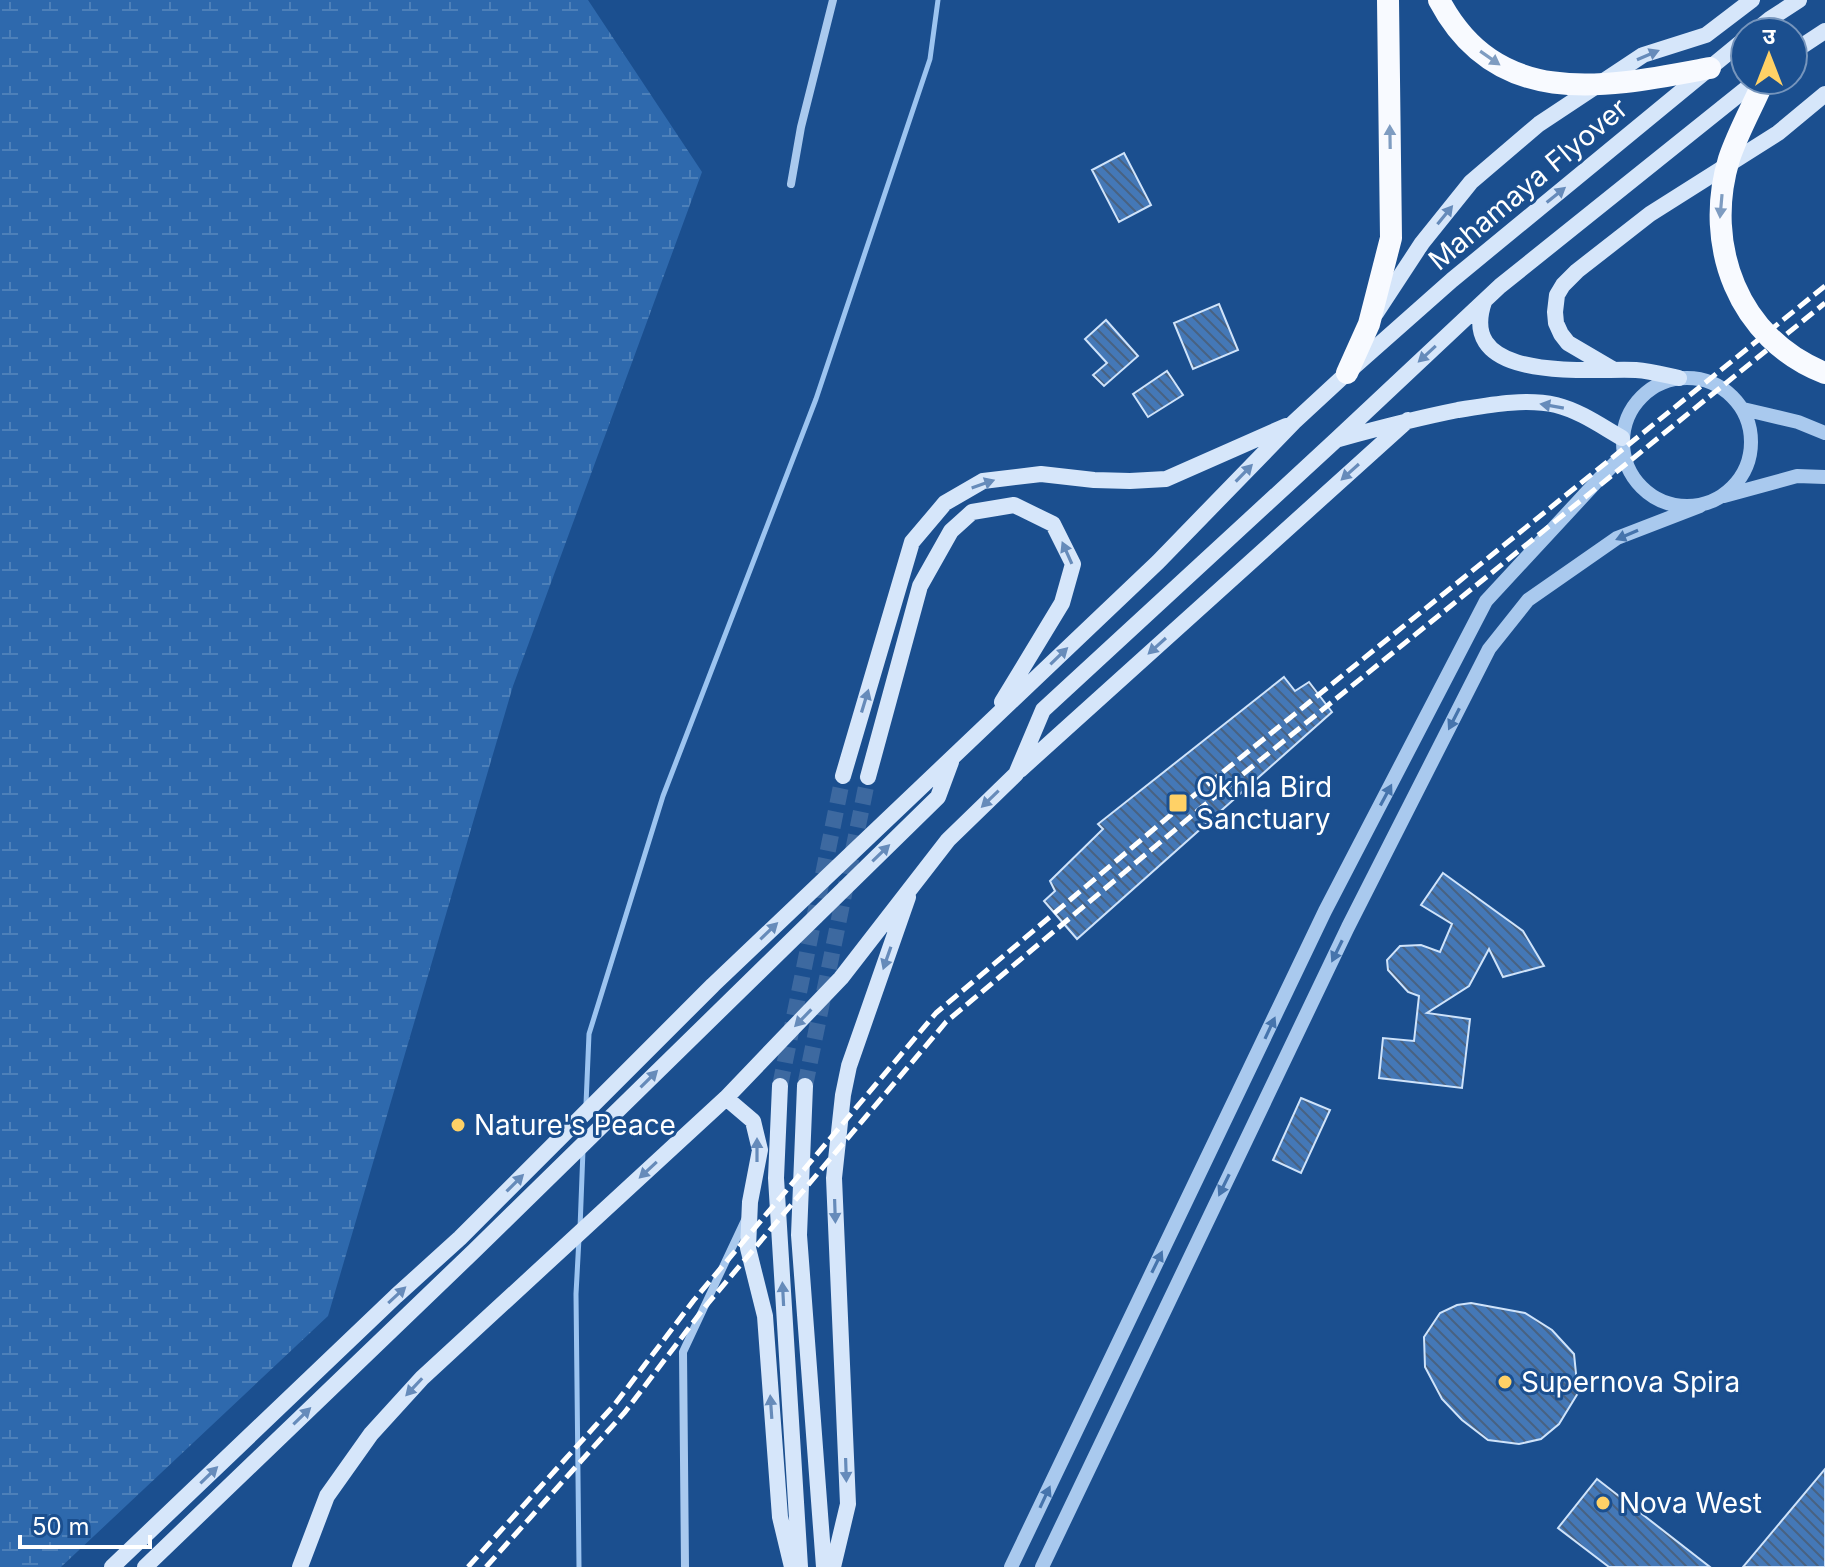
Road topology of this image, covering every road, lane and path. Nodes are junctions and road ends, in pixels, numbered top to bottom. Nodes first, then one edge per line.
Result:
1 (833, 0) edge
2 (1388, 0) edge
3 (1439, 0) edge
4 (1752, 0) edge
5 (1799, 0) edge
6 (1775, 16) edge
7 (1729, 52) edge
8 (1710, 68) junction
9 (1825, 94) edge
10 (1737, 96) edge
11 (1757, 96) edge
12 (791, 184) dead end
13 (1484, 300) junction
14 (1369, 324) junction
15 (1614, 370) junction
16 (1347, 373) junction
17 (1825, 373) edge
18 (1679, 378) junction
19 (1743, 409) junction
20 (1408, 420) junction
21 (1294, 422) junction
22 (1825, 433) edge
23 (1337, 439) junction
24 (1622, 446) junction
25 (1825, 477) edge
26 (1723, 497) junction
27 (1700, 506) junction
28 (991, 720) junction
29 (952, 757) junction
30 (1016, 774) junction
31 (843, 776) tunnel mouth
32 (868, 777) tunnel mouth
33 (913, 885) junction
34 (780, 1086) tunnel mouth
35 (805, 1086) tunnel mouth
36 (726, 1098) junction
37 (749, 1210) junction
38 (460, 1238) junction
39 (474, 1251) junction
40 (112, 1567) edge
41 (145, 1567) edge
42 (300, 1567) edge
43 (685, 1567) edge
44 (792, 1567) edge
45 (800, 1567) edge
46 (824, 1567) edge
47 (833, 1567) edge
48 (1011, 1567) edge
49 (1042, 1567) edge

1 - 12 street
14 -> 2 highway
3 -> 8 highway, bridge
14 -> 4 main road
5 - 6 main road
7 - 8 main road, Mahamaya Flyover
16 -> 8 main road, Mahamaya Flyover
9 - 15 main road
10 - 13 main road
11 -> 17 highway, bridge
13 - 15 main road
13 -> 23 main road
14 - 16 highway
15 - 18 main road
16 - 21 main road, Mahamaya Flyover
18 - 19 street
18 - 24 street
19 - 22 street
19 - 26 street
20 - 23 main road
24 -> 20 main road
20 -> 30 main road
28 -> 21 main road, Mahamaya Flyover
31 -> 21 main road
23 - 30 main road
24 - 27 street
48 -> 24 street
25 - 26 street
26 - 27 street
27 -> 49 street
28 - 29 main road, Mahamaya Flyover
28 -> 32 main road
38 -> 29 main road, Mahamaya Flyover
39 -> 29 main road
30 -> 33 main road
33 -> 36 main road
33 -> 47 main road
45 -> 34 main road
35 - 46 main road
37 -> 36 main road
36 -> 42 main road
37 - 43 street
44 -> 37 main road
38 - 39 main road
40 -> 38 main road, Mahamaya Flyover
41 -> 39 main road

